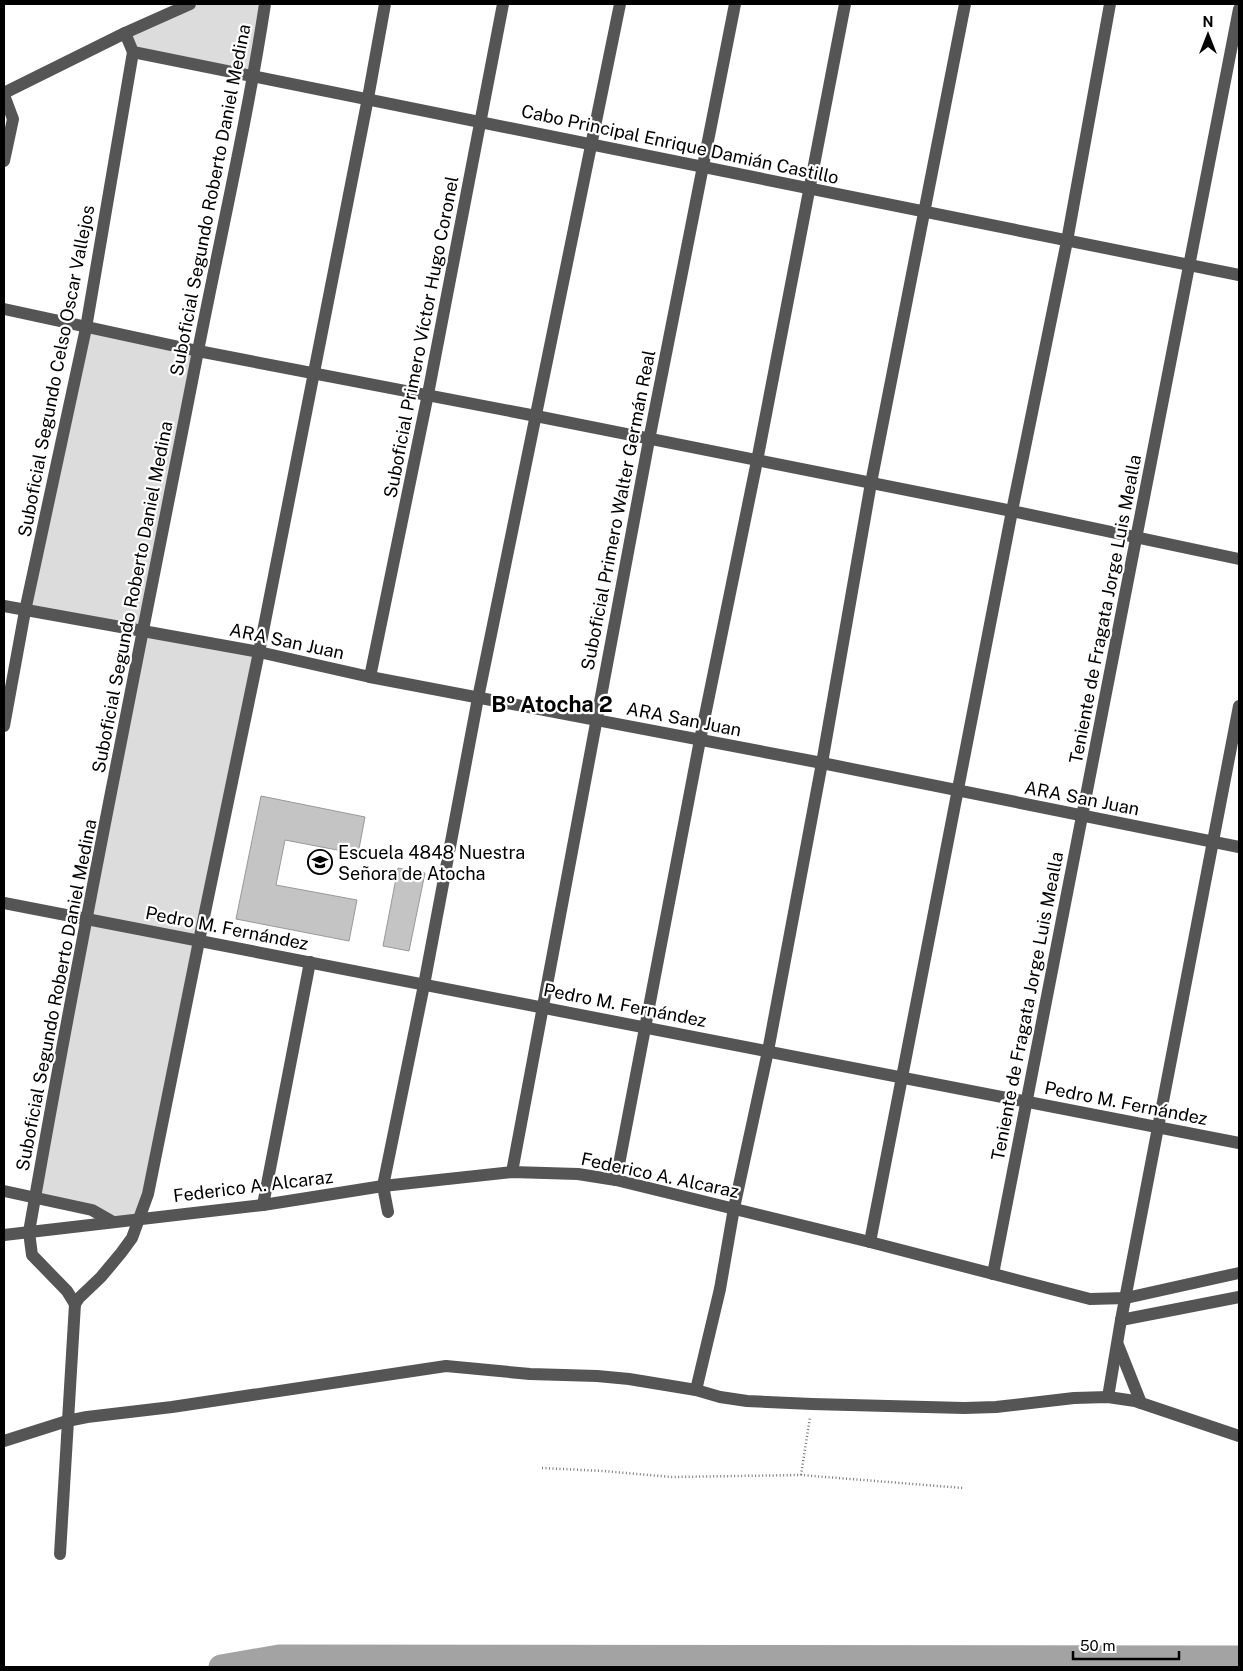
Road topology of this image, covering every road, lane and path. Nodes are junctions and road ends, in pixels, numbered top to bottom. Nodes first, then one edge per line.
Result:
1 (190, 4) edge
2 (265, 4) edge
3 (385, 4) edge
4 (503, 4) edge
5 (620, 4) edge
6 (735, 4) edge
7 (845, 4) edge
8 (965, 4) edge
9 (1110, 4) edge
10 (1239, 9) edge
11 (125, 33) junction
12 (133, 52) junction
13 (254, 76) junction
14 (4, 94) edge
15 (368, 98) junction
16 (481, 120) junction
17 (591, 143) junction
18 (4, 161) edge
19 (702, 167) junction
20 (808, 189) junction
21 (924, 212) junction
22 (1067, 241) junction
23 (1190, 265) junction
24 (1239, 275) edge
25 (4, 309) edge
26 (86, 328) junction
27 (198, 351) junction
28 (314, 373) junction
29 (428, 394) junction
30 (536, 416) junction
31 (649, 440) junction
32 (757, 461) junction
33 (871, 483) junction
34 (1012, 511) junction
35 (1136, 537) junction
36 (1239, 559) edge
37 (4, 606) edge
38 (25, 611) junction
39 (144, 631) junction
40 (259, 652) junction
41 (370, 677) junction
42 (478, 698) junction
43 (1239, 706) edge
44 (596, 721) junction
45 (4, 726) edge
46 (700, 740) junction
47 (822, 763) junction
48 (958, 791) junction
49 (1082, 815) junction
50 (1212, 842) junction
51 (1239, 847) edge
52 (4, 903) edge
53 (86, 919) junction
54 (199, 941) junction
55 (310, 962) junction
56 (424, 985) junction
57 (542, 1007) junction
58 (646, 1028) junction
59 (768, 1051) junction
60 (902, 1077) junction
61 (1027, 1102) junction
62 (1158, 1127) junction
63 (1239, 1143) edge
64 (512, 1172) junction
65 (616, 1180) junction
66 (383, 1186) junction
67 (4, 1191) edge
68 (35, 1198) junction
69 (263, 1204) junction
70 (734, 1208) junction
71 (388, 1212) dead end
72 (139, 1219) junction
73 (113, 1222) junction
74 (29, 1232) junction
75 (4, 1235) edge
76 (870, 1242) junction
77 (1239, 1273) edge
78 (993, 1274) junction
79 (1239, 1297) edge
80 (1126, 1298) junction
81 (76, 1304) junction
82 (1121, 1320) junction
83 (1118, 1343) junction
84 (696, 1390) junction
85 (1108, 1397) junction
86 (1141, 1403) junction
87 (812, 1404) junction
88 (67, 1421) junction
89 (1239, 1436) edge
90 (4, 1441) edge
91 (542, 1468) dead end
92 (801, 1475) junction
93 (963, 1488) dead end
94 (60, 1554) dead end

1 - 11 street
2 - 13 street, Suboficial Segundo Roberto Daniel Medina
3 - 15 street
4 - 16 street, Suboficial Primero Víctor Hugo Coronel
5 - 17 street
6 - 19 street, Suboficial Primero Walter Germán Real
7 - 20 street
8 - 21 street
9 - 22 street
10 - 23 street, Teniente de Fragata Jorge Luis Mealla
11 - 12 street
11 - 14 street
12 - 13 street, Cabo Principal Enrique Damián Castillo
12 - 26 street, Suboficial Segundo Celso Oscar Vallejos
13 - 15 street, Cabo Principal Enrique Damián Castillo
13 - 27 street, Suboficial Segundo Roberto Daniel Medina
14 - 18 street
15 - 16 street, Cabo Principal Enrique Damián Castillo
15 - 28 street
16 - 17 street, Cabo Principal Enrique Damián Castillo
16 - 29 street, Suboficial Primero Víctor Hugo Coronel
17 - 19 street, Cabo Principal Enrique Damián Castillo
17 - 30 street
19 - 20 street, Cabo Principal Enrique Damián Castillo
19 - 31 street, Suboficial Primero Walter Germán Real
20 - 21 street, Cabo Principal Enrique Damián Castillo
20 - 32 street
21 - 22 street, Cabo Principal Enrique Damián Castillo
21 - 33 street
22 - 23 street, Cabo Principal Enrique Damián Castillo
22 - 34 street
23 - 24 street, Cabo Principal Enrique Damián Castillo
23 - 35 street, Teniente de Fragata Jorge Luis Mealla
25 - 26 street
26 - 27 street
26 - 38 street, Suboficial Segundo Celso Oscar Vallejos
27 - 28 street
27 - 39 street, Suboficial Segundo Roberto Daniel Medina
28 - 29 street
28 - 40 street
29 - 30 street
29 - 41 street, Suboficial Primero Víctor Hugo Coronel
30 - 31 street
30 - 42 street
31 - 32 street
31 - 44 street, Suboficial Primero Walter Germán Real
32 - 33 street
32 - 46 street
33 - 34 street
33 - 47 street
34 - 35 street
34 - 48 street
35 - 36 street
35 - 49 street, Teniente de Fragata Jorge Luis Mealla
37 - 38 street, ARA San Juan
38 - 39 street, ARA San Juan
38 - 45 street, Suboficial Segundo Celso Oscar Vallejos
39 - 40 street, ARA San Juan
39 - 53 street, Suboficial Segundo Roberto Daniel Medina
40 - 41 street, ARA San Juan
40 - 54 street
41 - 42 street, ARA San Juan
42 - 44 street, ARA San Juan
42 - 56 street
43 - 50 street
44 - 46 street, ARA San Juan
44 - 57 street, Suboficial Primero Walter Germán Real
46 - 47 street, ARA San Juan
46 - 58 street
47 - 48 street, ARA San Juan
47 - 59 street
48 - 49 street, ARA San Juan
48 - 60 street
49 - 50 street, ARA San Juan
49 - 61 street, Teniente de Fragata Jorge Luis Mealla
50 - 51 street, ARA San Juan
50 - 62 street
52 - 53 street, Pedro M. Fernández
53 - 54 street, Pedro M. Fernández
53 - 68 street, Suboficial Segundo Roberto Daniel Medina
54 - 55 street, Pedro M. Fernández
54 - 72 street
55 - 56 street, Pedro M. Fernández
55 - 69 street
56 - 57 street, Pedro M. Fernández
56 - 66 street
57 - 58 street, Pedro M. Fernández
57 - 64 street, Suboficial Primero Walter Germán Real
58 - 59 street, Pedro M. Fernández
58 - 65 street
59 - 60 street, Pedro M. Fernández
59 - 70 street
60 - 61 street, Pedro M. Fernández
60 - 76 street
61 - 62 street, Pedro M. Fernández
61 - 78 street, Teniente de Fragata Jorge Luis Mealla
62 - 63 street, Pedro M. Fernández
62 - 80 street
64 - 65 street, Federico A. Alcaraz
64 - 66 street, Federico A. Alcaraz
65 - 70 street, Federico A. Alcaraz
66 - 69 street, Federico A. Alcaraz
66 - 71 street
67 - 68 street
68 - 73 street
68 - 74 street, Suboficial Segundo Roberto Daniel Medina
69 - 72 street, Federico A. Alcaraz
70 - 76 street, Federico A. Alcaraz
70 - 84 street
72 - 73 street, Federico A. Alcaraz
72 - 81 street
73 - 74 street, Federico A. Alcaraz
74 - 75 street, Federico A. Alcaraz
74 - 81 street, Suboficial Segundo Roberto Daniel Medina
76 - 78 street, Federico A. Alcaraz
77 - 80 street, Federico A. Alcaraz
78 - 80 street, Federico A. Alcaraz
79 - 82 street
80 - 82 street
81 - 88 street
82 - 83 street
83 - 85 street
83 - 86 street
84 - 87 street
84 - 88 street
85 - 86 street
85 - 87 street
86 - 89 street
87 - 92 path
88 - 90 street
88 - 94 street
91 - 92 path
92 - 93 path

